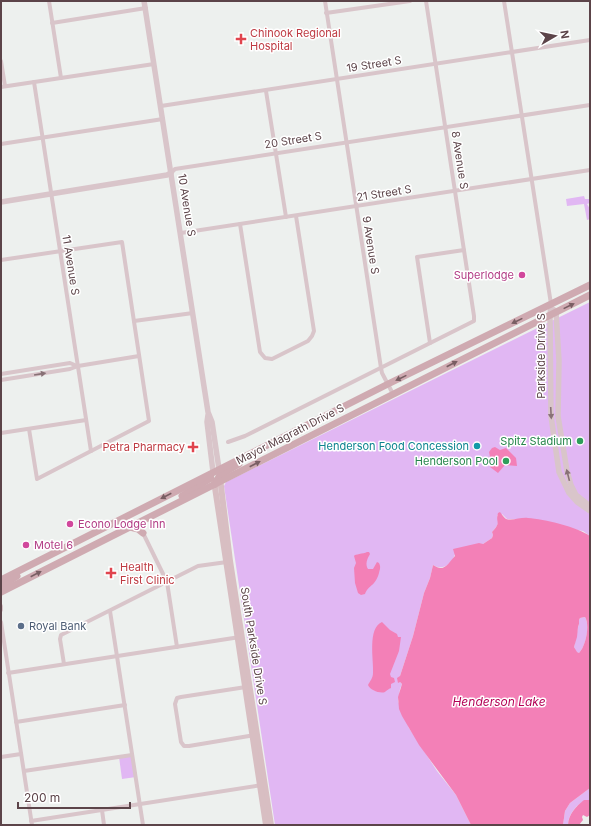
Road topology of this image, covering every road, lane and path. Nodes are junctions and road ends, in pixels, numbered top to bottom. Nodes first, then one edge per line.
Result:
1 (49, 1) edge
2 (144, 1) edge
3 (324, 1) edge
4 (410, 1) edge
5 (426, 1) edge
6 (504, 1) edge
7 (146, 8) junction
8 (326, 13) junction
9 (52, 23) junction
10 (590, 40) edge
11 (513, 52) junction
12 (1, 61) edge
13 (154, 64) junction
14 (436, 64) junction
15 (61, 78) junction
16 (337, 79) junction
17 (34, 82) junction
18 (3, 87) edge
19 (266, 91) junction
20 (590, 105) edge
21 (161, 106) junction
22 (522, 116) junction
23 (163, 119) junction
24 (446, 126) junction
25 (43, 138) junction
26 (347, 142) junction
27 (1, 144) edge
28 (276, 153) junction
29 (590, 170) edge
30 (171, 173) junction
31 (532, 179) junction
32 (455, 191) junction
33 (51, 194) junction
34 (1, 202) edge
35 (356, 206) junction
36 (296, 216) junction
37 (286, 217) junction
38 (240, 224) junction
39 (181, 233) junction
40 (464, 250) junction
41 (60, 251) junction
42 (1, 260) edge
43 (590, 285) edge
44 (590, 295) edge
45 (551, 304) junction
46 (193, 313) junction
47 (553, 313) junction
48 (474, 321) joint
49 (134, 322) junction
50 (430, 343) junction
51 (139, 356) junction
52 (78, 366) junction
53 (381, 368) junction
54 (1, 374) edge
55 (1, 380) edge
56 (388, 384) junction
57 (393, 394) junction
58 (86, 420) junction
59 (30, 429) junction
60 (1, 433) edge
61 (228, 442) dead end
62 (91, 451) junction
63 (217, 476) junction
64 (590, 506) edge
65 (590, 511) edge
66 (144, 520) junction
67 (130, 527) junction
68 (143, 533) junction
69 (61, 549) junction
70 (228, 561) junction
71 (1, 580) edge
72 (166, 582) junction
73 (1, 586) edge
74 (1, 592) edge
75 (1, 606) edge
76 (1, 610) edge
77 (110, 611) junction
78 (1, 622) edge
79 (240, 637) junction
80 (177, 647) junction
81 (117, 656) junction
82 (64, 664) junction
83 (8, 673) junction
84 (247, 686) junction
85 (125, 705) junction
86 (16, 722) junction
87 (255, 735) junction
88 (21, 754) junction
89 (132, 755) junction
90 (1, 757) edge
91 (24, 772) junction
92 (262, 785) junction
93 (140, 804) junction
94 (102, 810) junction
95 (32, 823) edge
96 (104, 825) edge
97 (143, 825) edge
98 (266, 825) edge
99 (271, 825) edge

1 - 9 street
2 - 7 street, 10 Avenue S
3 - 8 street, 9 Avenue S
4 - 8 street
5 - 14 street, 8 Avenue S
6 - 11 street
7 - 9 street
7 - 13 street, 10 Avenue S
8 - 16 street, 9 Avenue S
9 - 15 street
10 - 11 street, 19 Street S
11 - 14 street, 19 Street S
11 - 22 street
12 - 18 street
13 - 15 street
13 - 21 street, 10 Avenue S
14 - 16 street, 19 Street S
14 - 24 street, 8 Avenue S
15 - 17 street
16 - 19 street, 19 Street S
16 - 26 street, 9 Avenue S
17 - 18 street
17 - 25 street, 11 Avenue S
19 - 21 street, 19 Street S
19 - 28 street
20 - 22 street, 20 Street S
21 - 23 street, 10 Avenue S
22 - 24 street, 20 Street S
22 - 31 street
23 - 25 street
23 - 30 street, 10 Avenue S
24 - 26 street, 20 Street S
24 - 32 street, 8 Avenue S
25 - 27 street
25 - 33 street, 11 Avenue S
26 - 28 street, 20 Street S
26 - 35 street, 9 Avenue S
28 - 30 street, 20 Street S
28 - 37 street
29 - 31 street, 21 Street S
30 - 33 street, 20 Street S
30 - 39 street, 10 Avenue S
31 - 32 street, 21 Street S
31 - 45 street
32 - 35 street, 21 Street S
32 - 40 street, 8 Avenue S
33 - 34 street, 20 Street S
33 - 41 street, 11 Avenue S
35 - 36 street, 21 Street S
35 - 53 street, 9 Avenue S
36 - 37 street, 21 Street S
36 - 38 street
37 - 38 street, 21 Street S
38 - 39 street, 21 Street S
39 - 46 street, 10 Avenue S
40 - 48 street, 8 Avenue S
40 - 50 street
41 - 42 street
41 - 49 street
41 - 52 street, 11 Avenue S
43 - 45 main road, Mayor Magrath Drive S
47 -> 44 main road, Mayor Magrath Drive S
45 - 47 street, Parkside Drive S
45 -> 56 main road, Mayor Magrath Drive S
46 - 49 street
46 - 63 street, 10 Avenue S
57 -> 47 main road, Mayor Magrath Drive S
64 -> 47 street, Parkside Drive S
47 -> 65 street, Parkside Drive S
48 - 50 street, Mayor Magrath Drive S
49 - 51 street
50 - 53 street, Mayor Magrath Drive S
51 - 52 street
51 - 62 street
52 - 54 street
55 -> 52 street
52 - 58 street, 11 Avenue S
53 - 56 street, 9 Avenue S
53 - 61 street, Mayor Magrath Drive S
56 - 57 street, 9 Avenue S
56 - 63 main road, Mayor Magrath Drive S
63 -> 57 main road, Mayor Magrath Drive S
58 - 59 street
58 - 62 street, 11 Avenue S
59 - 60 street
59 - 62 street
63 - 66 main road, Mayor Magrath Drive S
63 -> 69 main road, Mayor Magrath Drive S
63 - 70 main road, South Parkside Drive S
66 - 67 main road, Mayor Magrath Drive S
66 - 68 main road
67 - 68 main road
74 -> 67 main road, Mayor Magrath Drive S
68 - 72 street
69 - 71 main road, Mayor Magrath Drive S
69 - 73 main road
70 - 72 street
70 - 79 main road, South Parkside Drive S
72 - 77 street
72 - 80 street
75 - 76 street
77 - 81 street
77 - 82 street
78 - 83 street
79 - 80 street
79 - 84 main road, South Parkside Drive S
80 - 81 street
81 - 82 street
81 - 85 street
82 - 83 street
83 - 86 street
84 - 87 main road, South Parkside Drive S
84 - 87 street
85 - 86 street
85 - 89 street
86 - 88 street
87 - 92 main road, South Parkside Drive S
88 - 90 street
88 - 91 street
89 - 91 street
89 - 93 street
91 - 95 street
92 - 93 street
92 - 98 main road, South Parkside Drive S
92 - 99 main road, South Parkside Drive S
93 - 94 street
93 - 97 street
94 - 95 street
94 - 96 street

